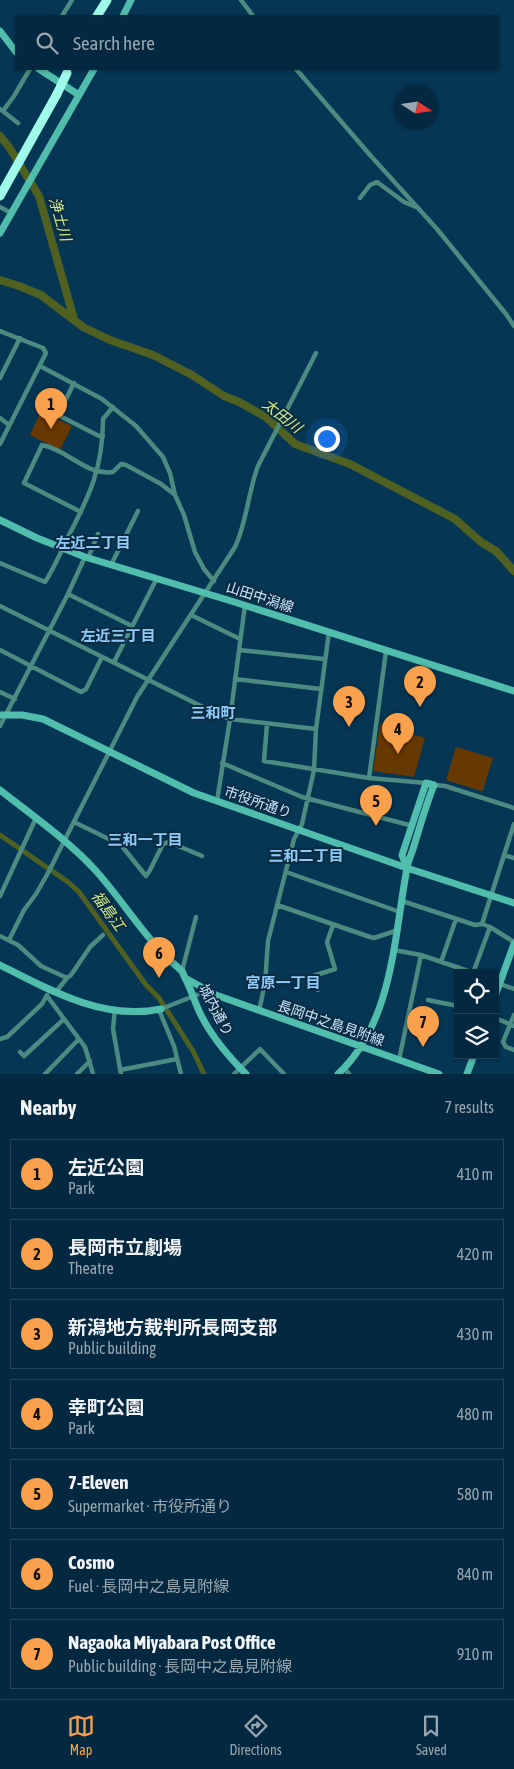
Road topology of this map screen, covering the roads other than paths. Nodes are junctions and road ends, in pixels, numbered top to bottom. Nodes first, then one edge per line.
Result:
1 (72, 0) edge
2 (107, 0) edge
3 (131, 0) edge
4 (241, 0) edge
5 (63, 15) edge
6 (98, 15) edge
7 (124, 15) edge
8 (252, 15) edge
9 (0, 31) edge
10 (15, 51) edge
11 (29, 70) edge
12 (41, 70) edge
13 (93, 70) edge
14 (297, 70) edge
15 (68, 71) edge
16 (79, 95) junction
17 (2, 110) edge
18 (18, 123) dead end
19 (0, 196) edge
20 (360, 198) dead end
21 (0, 207) edge
22 (418, 207) junction
23 (11, 213) junction
24 (0, 233) edge
25 (514, 326) edge
26 (0, 331) edge
27 (20, 338) junction
28 (316, 354) dead end
29 (40, 366) junction
30 (0, 378) edge
31 (74, 383) junction
32 (113, 407) junction
33 (0, 418) edge
34 (9, 425) junction
35 (103, 436) junction
36 (0, 444) edge
37 (98, 471) junction
38 (175, 495) junction
39 (138, 511) dead end
40 (81, 512) junction
41 (0, 521) edge
42 (98, 534) dead end
43 (62, 549) junction
44 (86, 557) junction
45 (0, 563) edge
46 (111, 565) junction
47 (157, 578) junction
48 (214, 581) junction
49 (205, 593) junction
50 (68, 594) junction
51 (245, 605) junction
52 (0, 606) edge
53 (191, 615) junction
54 (132, 626) junction
55 (49, 629) junction
56 (329, 632) junction
57 (240, 639) junction
58 (0, 650) edge
59 (239, 650) junction
60 (386, 651) junction
61 (102, 657) junction
62 (324, 659) junction
63 (114, 662) junction
64 (31, 666) junction
65 (235, 679) junction
66 (148, 680) junction
67 (321, 689) junction
68 (514, 691) edge
69 (0, 692) edge
70 (14, 700) junction
71 (3, 714) edge
72 (230, 719) junction
73 (267, 724) junction
74 (0, 726) edge
75 (316, 729) junction
76 (110, 751) junction
77 (222, 763) junction
78 (314, 770) junction
79 (368, 778) junction
80 (430, 784) junction
81 (0, 790) edge
82 (307, 798) junction
83 (217, 801) junction
84 (514, 808) edge
85 (36, 818) junction
86 (74, 822) junction
87 (514, 824) edge
88 (411, 825) junction
89 (298, 829) junction
90 (419, 829) junction
91 (65, 841) junction
92 (504, 855) junction
93 (202, 856) dead end
94 (514, 858) edge
95 (407, 868) junction
96 (286, 872) junction
97 (0, 880) edge
98 (6, 882) junction
99 (491, 895) junction
100 (0, 896) edge
101 (402, 901) junction
102 (514, 902) edge
103 (277, 905) junction
104 (400, 912) junction
105 (196, 916) dead end
106 (456, 919) junction
107 (482, 924) junction
108 (333, 925) junction
109 (490, 927) junction
110 (398, 930) junction
111 (103, 935) dead end
112 (0, 936) edge
113 (9, 940) junction
114 (514, 943) edge
115 (394, 950) junction
116 (421, 955) junction
117 (441, 962) junction
118 (0, 965) edge
119 (461, 969) edge
120 (474, 969) edge
121 (183, 975) junction
122 (499, 977) edge
123 (67, 978) junction
124 (499, 983) edge
125 (514, 989) edge
126 (318, 990) dead end
127 (50, 993) junction
128 (216, 995) junction
129 (193, 997) junction
130 (428, 1000) dead end
131 (454, 1005) edge
132 (115, 1009) junction
133 (160, 1009) junction
134 (259, 1011) junction
135 (514, 1015) edge
136 (64, 1018) junction
137 (499, 1020) edge
138 (512, 1025) edge
139 (0, 1039) edge
140 (79, 1039) junction
141 (361, 1048) junction
142 (514, 1050) edge
143 (20, 1052) dead end
144 (177, 1059) junction
145 (473, 1059) edge
146 (399, 1060) junction
147 (90, 1061) junction
148 (240, 1068) junction
149 (347, 1071) edge
150 (120, 1072) edge
151 (45, 1074) edge
152 (77, 1074) edge
153 (93, 1074) edge
154 (181, 1074) edge
155 (234, 1074) edge
156 (246, 1074) edge
157 (284, 1074) edge
158 (338, 1074) edge
159 (439, 1074) edge
160 (468, 1074) edge

1 - 5 street
2 - 6 highway
3 - 7 street
4 - 8 street
9 - 10 street
11 - 17 street
12 - 16 street
13 - 16 street
14 - 22 street
15 - 19 highway, bridge
16 - 23 street
17 - 18 street
20 - 22 street
21 - 23 street
22 - 25 street
23 - 24 street
26 - 27 street
27 - 29 street
27 - 30 street
28 - 48 street
29 - 31 street
29 - 34 street
31 - 32 street
31 - 35 street
32 - 35 street
32 - 38 street
33 - 34 street
34 - 36 street
35 - 37 street
37 - 38 street
37 - 40 street
37 - 40 street
38 - 48 street
39 - 46 street
40 - 43 street
41 - 43 street, 山田中潟線
42 - 44 street
43 - 44 street, 山田中潟線
43 - 45 street
44 - 46 street, 山田中潟線
44 - 50 street
46 - 47 street, 山田中潟線
47 - 49 street, 山田中潟線
47 - 54 street
48 - 49 street
49 - 51 street, 山田中潟線
49 - 53 street
50 - 54 street
50 - 55 street
51 - 56 street, 山田中潟線
51 - 57 street
52 - 55 street
53 - 57 street
53 - 66 street
54 - 63 street
55 - 61 street
55 - 64 street
56 - 60 street, 山田中潟線
56 - 62 street
57 - 59 street
58 - 64 street
59 - 62 street
59 - 65 street
60 - 68 street, 山田中潟線
60 - 79 street
61 - 63 street
61 - 64 street
62 - 67 street
63 - 66 street
64 - 70 street
65 - 67 street
65 - 72 street
66 - 72 street
66 - 76 street
67 - 75 street
69 - 70 street
70 - 71 street
71 - 74 street
71 - 76 street, 市役所通り
72 - 73 street
72 - 77 street
73 - 75 street
73 - 78 street
75 - 78 street
76 - 83 street, 市役所通り
76 - 86 street
77 - 82 street
77 - 83 street
78 - 79 street
78 - 82 street
79 - 80 street
80 - 84 street
80 - 88 street
80 - 90 street
81 - 85 street, 長岡中之島見附線
82 - 88 street
82 - 89 street
83 - 89 street, 市役所通り
85 - 91 street, 長岡中之島見附線
85 - 98 street
86 - 91 street
86 - 93 street
87 - 92 street
88 - 90 street
88 - 95 street
89 - 95 street, 市役所通り
89 - 96 street
90 - 95 street
91 - 113 street
91 - 121 street, 長岡中之島見附線
92 - 94 street
92 - 99 street
95 - 99 street, 市役所通り
95 - 101 street
96 - 103 street
96 - 104 street
97 - 98 street
98 - 100 street
99 - 102 street, 市役所通り
99 - 107 street
101 - 104 street
101 - 106 street
103 - 108 street
103 - 134 street
104 - 110 street
105 - 121 street
106 - 107 street
106 - 117 street
107 - 109 street
108 - 110 street
108 - 126 street
109 - 114 street
109 - 120 street
110 - 115 street
111 - 123 street
112 - 113 street
113 - 123 street
114 - 122 street
115 - 116 street
115 - 141 street
116 - 117 street
116 - 146 street
117 - 119 street
118 - 127 street
121 - 128 street, 長岡中之島見附線
121 - 129 street, 城内通り
123 - 127 street
124 - 125 street
127 - 132 street
127 - 136 street
127 - 139 street
128 - 129 street
128 - 134 street, 長岡中之島見附線
129 - 133 street
129 - 148 street, 城内通り
130 - 131 street
132 - 133 street
132 - 150 street
133 - 144 street
134 - 141 street, 長岡中之島見附線
135 - 138 street
136 - 140 street
136 - 143 street
137 - 138 street
138 - 142 street
140 - 147 street
140 - 151 street
141 - 146 street, 長岡中之島見附線
141 - 149 street
144 - 150 street
144 - 154 street
145 - 160 street
146 - 159 street, 長岡中之島見附線
147 - 152 street
147 - 153 street
148 - 155 street
148 - 156 street, 城内通り
148 - 157 street
149 - 158 street

